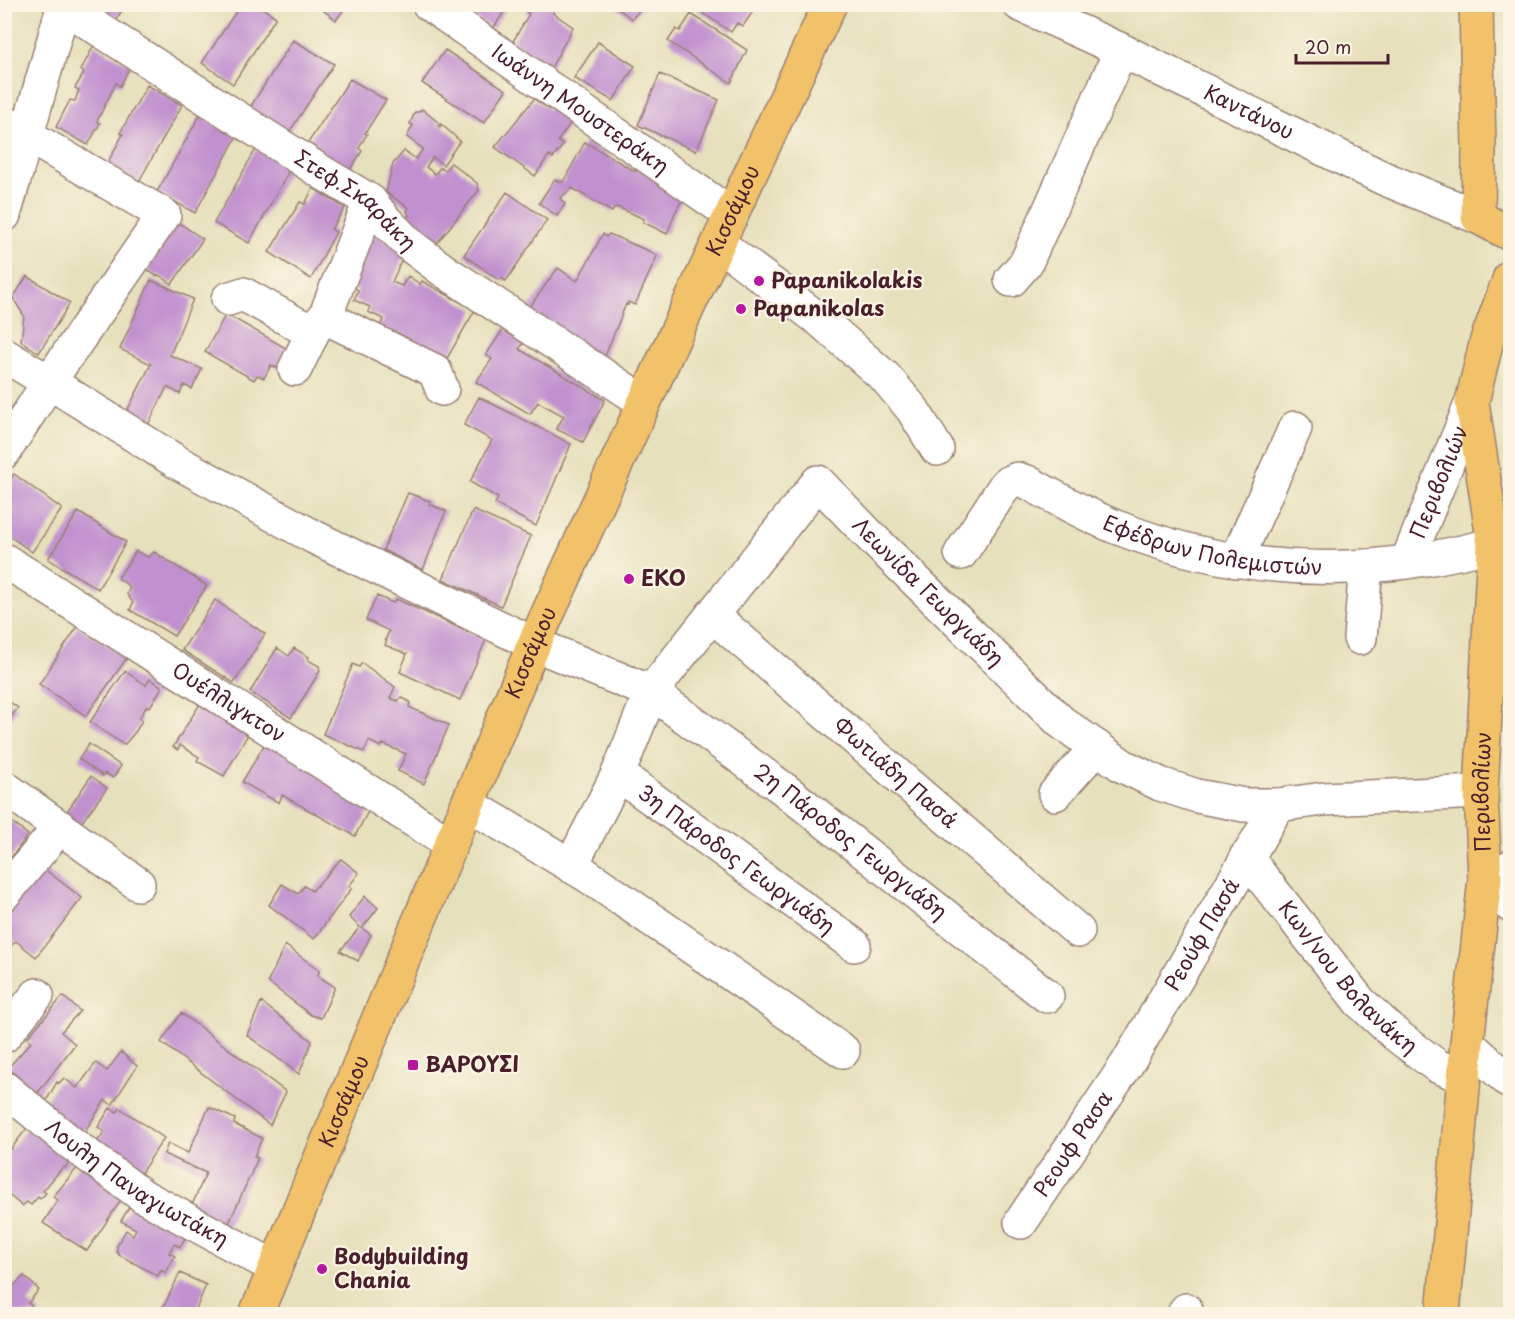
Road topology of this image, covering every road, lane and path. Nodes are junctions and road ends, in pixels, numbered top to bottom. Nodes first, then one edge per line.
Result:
1 (429, 4) edge
2 (830, 4) edge
3 (1019, 4) edge
4 (1476, 4) edge
5 (64, 5) edge
6 (1121, 50) junction
7 (16, 129) edge
8 (370, 201) junction
9 (4, 215) edge
10 (1478, 216) junction
11 (726, 230) junction
12 (1510, 234) edge
13 (1510, 277) edge
14 (1011, 280) dead end
15 (228, 299) dead end
16 (321, 322) junction
17 (4, 355) edge
18 (295, 369) dead end
19 (49, 382) junction
20 (442, 388) dead end
21 (644, 402) junction
22 (1472, 402) junction
23 (1295, 428) dead end
24 (937, 449) dead end
25 (4, 452) edge
26 (1502, 542) edge
27 (961, 553) dead end
28 (4, 560) edge
29 (1236, 561) junction
30 (1407, 562) junction
31 (1366, 566) junction
32 (712, 615) junction
33 (1360, 638) dead end
34 (534, 644) junction
35 (651, 692) junction
36 (1087, 741) junction
37 (618, 774) junction
38 (4, 787) edge
39 (1481, 792) junction
40 (1055, 794) dead end
41 (468, 804) junction
42 (1278, 805) junction
43 (60, 827) junction
44 (451, 844) junction
45 (1246, 857) junction
46 (571, 866) junction
47 (1498, 873) edge
48 (138, 884) dead end
49 (4, 894) edge
50 (1510, 905) edge
51 (1078, 931) dead end
52 (854, 945) dead end
53 (37, 995) dead end
54 (1047, 996) dead end
55 (4, 1036) edge
56 (1467, 1043) junction
57 (843, 1051) dead end
58 (1127, 1064) joint
59 (1464, 1077) junction
60 (1510, 1082) edge
61 (4, 1088) edge
62 (1021, 1222) dead end
63 (274, 1268) junction
64 (256, 1314) edge
65 (1443, 1314) edge

1 - 11 street, Ιωάννη Μουστεράκη
2 - 11 main road, Κισσάμου
3 - 6 street, Καντάνου
4 - 10 main road
5 - 7 street
5 - 8 street, Στεφ.Σκαράκη
6 - 10 street, Καντάνου
6 - 14 street
7 - 9 street
7 - 19 street
8 - 16 street
8 - 21 street, Στεφ.Σκαράκη
10 - 12 main road
11 - 21 main road, Κισσάμου
11 - 24 street, Ιωάννη Μουστεράκη
13 - 22 main road, Περιβολίων
15 - 16 street
16 - 18 street
16 - 20 street
17 - 19 street
19 - 25 street
19 - 34 street
21 - 34 main road, Κισσάμου
22 - 26 main road, Περιβολίων
22 - 30 street, Περιβολιών
23 - 29 street
26 - 30 street, Εφέδρων Πολεμιστών
26 - 39 main road, Περιβολίων
27 - 29 street, Εφέδρων Πολεμιστών
28 - 44 street, Ουέλλιγκτον
29 - 31 street, Εφέδρων Πολεμιστών
30 - 31 street, Εφέδρων Πολεμιστών
31 - 33 street
32 - 35 street, Λεωνίδα Γεωργιάδη
32 - 36 street, Λεωνίδα Γεωργιάδη
32 - 51 street, Φωτιάδη Πασά
34 - 35 street
34 - 41 main road, Κισσάμου
35 - 37 street, Λεωνίδα Γεωργιάδη
35 - 54 street, 2η Πάροδος Γεωργιάδη
36 - 40 street
36 - 42 street, Λεωνίδα Γεωργιάδη
37 - 46 street, Λεωνίδα Γεωργιάδη
37 - 52 street, 3η Πάροδος Γεωργιάδη
38 - 43 street
39 - 42 street, Λεωνίδα Γεωργιάδη
39 - 47 main road, Περιβολίων
41 - 44 main road, Κισσάμου
41 - 46 street
42 - 45 street, Ρεούφ Πασά
43 - 48 street
43 - 49 street
44 - 63 main road, Κισσάμου
45 - 58 street, Ρεούφ Πασά
45 - 59 street, Κων/νου Βολανάκη
46 - 57 street
47 - 50 street
47 - 56 main road, Περιβολίων
53 - 55 street
56 - 59 main road, Περιβολίων
56 - 60 street
58 - 62 street, Ρεουφ Ρασα
59 - 65 main road, Περιβολίων
61 - 63 street, Λουλη Παναγιωτάκη
63 - 64 main road, Κισσάμου

